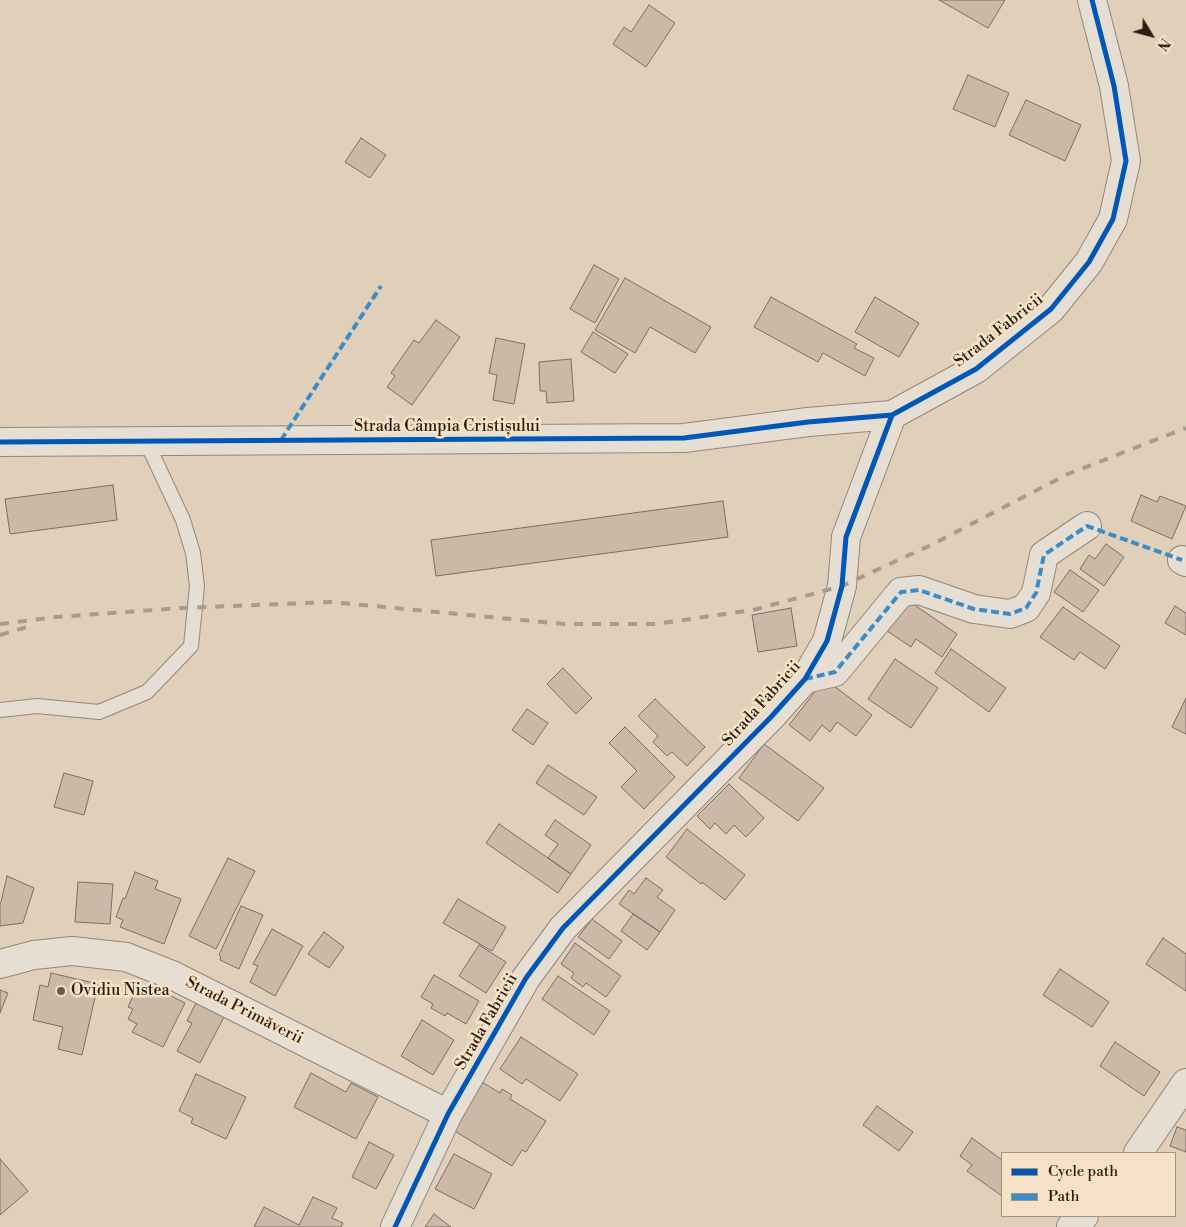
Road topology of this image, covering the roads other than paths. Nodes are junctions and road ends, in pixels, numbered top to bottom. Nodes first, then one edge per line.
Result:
1 (1092, 0) edge
2 (892, 415) junction
3 (146, 441) junction
4 (0, 442) edge
5 (1087, 526) dead end
6 (804, 679) junction
7 (0, 710) edge
8 (0, 964) edge
9 (1186, 1083) edge
10 (448, 1114) junction
11 (1139, 1152) edge
12 (1083, 1217) edge
13 (395, 1227) edge
14 (1071, 1227) edge

1 - 2 street, Strada Fabricii
2 - 3 street, Strada Câmpia Cristișului
2 - 6 street, Strada Fabricii
3 - 4 street, Strada Câmpia Cristișului
3 - 7 lane
5 - 6 street
6 - 10 street, Strada Fabricii
8 - 10 street, Strada Primăverii
9 - 11 street
10 - 13 street, Strada Fabricii
12 - 14 street

